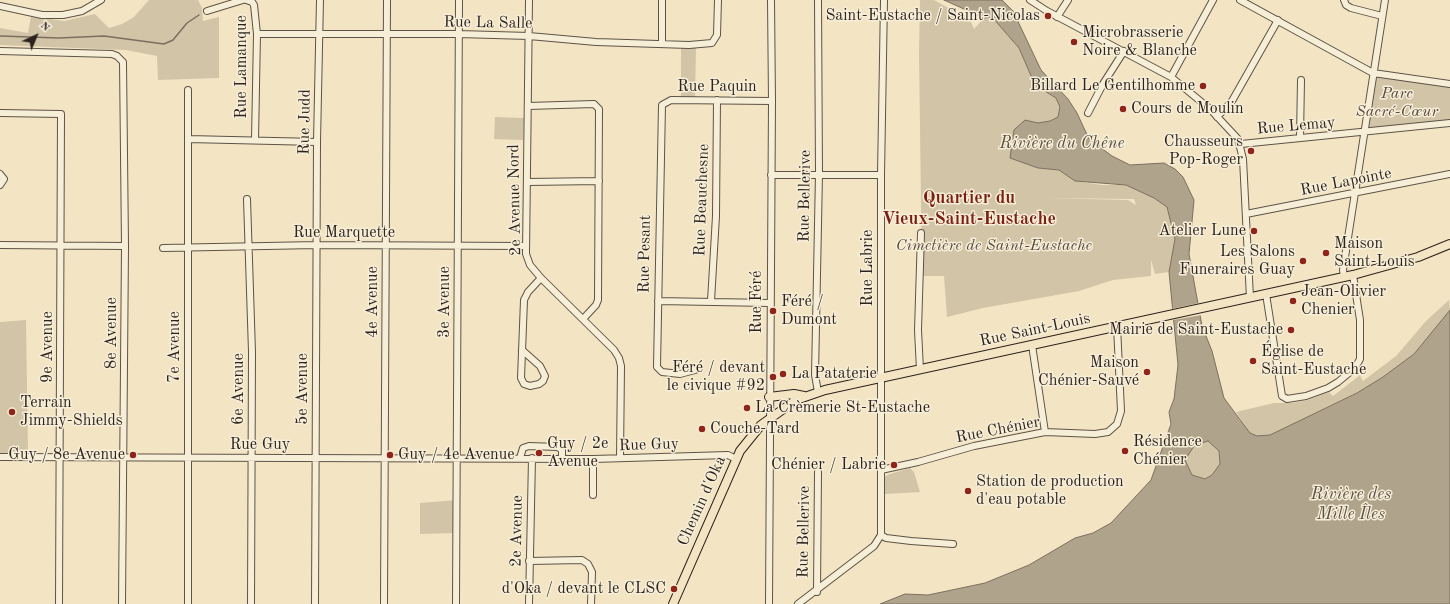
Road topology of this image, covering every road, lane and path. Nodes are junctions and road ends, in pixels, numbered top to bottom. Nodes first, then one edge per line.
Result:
1 (100, 0) edge
2 (245, 0) edge
3 (320, 0) edge
4 (387, 0) edge
5 (459, 0) edge
6 (529, 0) edge
7 (662, 0) edge
8 (718, 0) edge
9 (771, 0) edge
10 (818, 0) edge
11 (884, 0) edge
12 (1030, 0) edge
13 (1068, 0) edge
14 (1213, 0) edge
15 (1240, 0) edge
16 (1344, 0) edge
17 (1385, 0) edge
18 (0, 6) edge
19 (207, 11) dead end
20 (1382, 16) junction
21 (1057, 17) junction
22 (1278, 20) junction
23 (257, 34) junction
24 (459, 34) junction
25 (319, 35) junction
26 (387, 35) junction
27 (529, 36) junction
28 (662, 44) junction
29 (0, 51) edge
30 (1124, 51) junction
31 (1373, 73) junction
32 (1171, 77) junction
33 (1301, 80) dead end
34 (1450, 84) edge
35 (188, 90) dead end
36 (717, 100) junction
37 (772, 101) junction
38 (664, 103) joint
39 (528, 106) junction
40 (0, 113) edge
41 (1088, 113) dead end
42 (1217, 117) junction
43 (1450, 123) edge
44 (1364, 132) junction
45 (1300, 138) junction
46 (188, 139) junction
47 (255, 140) junction
48 (317, 142) junction
49 (1241, 144) junction
50 (0, 174) edge
51 (819, 174) junction
52 (1450, 174) edge
53 (771, 175) junction
54 (881, 175) junction
55 (599, 181) junction
56 (527, 182) junction
57 (0, 184) edge
58 (1356, 193) junction
59 (247, 199) dead end
60 (1246, 214) junction
61 (921, 233) dead end
62 (1450, 244) edge
63 (0, 245) edge
64 (317, 245) junction
65 (61, 246) junction
66 (125, 246) junction
67 (386, 246) junction
68 (526, 246) junction
69 (458, 247) junction
70 (163, 248) dead end
71 (188, 248) junction
72 (249, 248) junction
73 (1353, 275) junction
74 (1344, 277) junction
75 (541, 278) junction
76 (1266, 294) junction
77 (1250, 298) junction
78 (658, 301) junction
79 (711, 301) junction
80 (770, 303) junction
81 (583, 319) junction
82 (1117, 326) junction
83 (1032, 345) junction
84 (522, 350) junction
85 (694, 370) dead end
86 (920, 370) junction
87 (881, 378) junction
88 (818, 392) junction
89 (805, 396) junction
90 (769, 397) junction
91 (769, 418) junction
92 (1045, 432) junction
93 (0, 457) edge
94 (60, 458) junction
95 (124, 458) junction
96 (188, 458) junction
97 (252, 458) junction
98 (316, 458) junction
99 (384, 458) junction
100 (457, 458) junction
101 (520, 458) junction
102 (532, 458) junction
103 (562, 458) junction
104 (620, 458) junction
105 (593, 459) junction
106 (736, 459) junction
107 (882, 470) junction
108 (818, 472) dead end
109 (593, 495) dead end
110 (881, 535) junction
111 (953, 544) dead end
112 (529, 562) junction
113 (816, 592) junction
114 (59, 604) edge
115 (122, 604) edge
116 (188, 604) edge
117 (251, 604) edge
118 (316, 604) edge
119 (384, 604) edge
120 (456, 604) edge
121 (529, 604) edge
122 (591, 604) edge
123 (673, 604) edge
124 (769, 604) edge
125 (798, 604) edge

1 - 18 street
2 - 19 street, Rue Lamanque
2 - 23 street, Rue Lamanque
3 - 25 street, Rue Judd
4 - 26 street, 4e Avenue
5 - 24 street, 3e Avenue
6 - 27 street, 2e Avenue Nord
7 - 28 street
8 - 28 street, Rue La Salle
9 - 37 street, Rue Féré
10 - 51 street, Rue Bellerive
11 - 54 street, Rue Labrie
12 - 21 street
13 - 21 street
14 - 32 street
15 - 22 street
16 - 20 street
17 - 20 street
20 - 31 street
21 - 30 street
22 - 31 street
22 - 42 street
23 - 25 street, Rue La Salle
23 - 47 street, Rue Lamanque
24 - 26 street, Rue La Salle
24 - 27 street, Rue La Salle
24 - 69 street, 3e Avenue
25 - 26 street, Rue La Salle
25 - 48 street, Rue Judd
26 - 67 street, 4e Avenue
27 - 28 street, Rue La Salle
27 - 39 street, 2e Avenue Nord
29 - 66 street, 8e Avenue
30 - 32 street
30 - 41 street
31 - 34 street
31 - 44 street
32 - 42 street
33 - 45 street
35 - 46 street, 7e Avenue
36 - 37 street, Rue Paquin
36 - 38 street, Rue Paquin
36 - 79 street, Rue Beauchesne
37 - 53 street, Rue Féré
38 - 78 street, Rue Pesant
39 - 55 street
39 - 56 street, 2e Avenue Nord
40 - 65 street, 9e Avenue
42 - 49 street
43 - 44 street, Rue Lemay
44 - 45 street, Rue Lemay
44 - 58 street
45 - 49 street, Rue Lemay
46 - 47 street
46 - 71 street, 7e Avenue
47 - 48 street
48 - 64 street, Rue Judd
49 - 60 street
50 - 57 street
51 - 53 street
51 - 54 street
51 - 88 street, Rue Bellerive
52 - 58 street, Rue Lapointe
53 - 80 street, Rue Féré
54 - 87 street, Rue Labrie
55 - 56 street
55 - 81 street
56 - 68 street, 2e Avenue Nord
58 - 60 street, Rue Lapointe
58 - 74 street
59 - 72 street, 6e Avenue
60 - 77 street
61 - 86 street
62 - 73 main road, Rue Saint-Louis
63 - 65 street
64 - 67 street, Rue Marquette
64 - 72 street, Rue Marquette
64 - 98 street, 5e Avenue
65 - 66 street
65 - 94 street, 9e Avenue
66 - 95 street, 8e Avenue
67 - 69 street, Rue Marquette
67 - 99 street, 4e Avenue
68 - 69 street, Rue Marquette
68 - 75 street, 2e Avenue Nord
69 - 100 street, 3e Avenue
70 - 71 street, Rue Marquette
71 - 72 street, Rue Marquette
71 - 96 street, 7e Avenue
72 - 97 street, 6e Avenue
73 - 74 main road, Rue Saint-Louis
73 - 76 street
74 - 76 main road, Rue Saint-Louis
75 - 81 street, 2e Avenue Nord
75 - 84 street
76 - 77 main road, Rue Saint-Louis
77 - 82 main road, Rue Saint-Louis
78 - 79 street
78 - 85 street, Rue Pesant
79 - 80 street
80 - 90 street, Rue Féré
81 - 104 street, 2e Avenue Nord
82 - 83 main road, Rue Saint-Louis
82 - 92 street, Rue Chénier
83 - 86 main road, Rue Saint-Louis
83 - 92 street
84 - 84 street
86 - 87 main road, Rue Saint-Louis
87 - 88 main road, Rue Saint-Louis
87 - 107 street, Rue Labrie
88 - 89 main road, Rue Saint-Louis
89 - 90 main road
89 - 91 main road, Rue Saint-Louis
90 - 91 street, Rue Féré
91 - 106 main road, Chemin d'Oka
91 - 124 street, Rue Féré
92 - 107 street, Rue Chénier
93 - 94 street, Rue Guy
94 - 95 street, Rue Guy
94 - 114 street, 9e Avenue
95 - 96 street, Rue Guy
95 - 115 street, 8e Avenue
96 - 97 street, Rue Guy
96 - 116 street, 7e Avenue
97 - 98 street, Rue Guy
97 - 117 street, 6e Avenue
98 - 99 street, Rue Guy
98 - 118 street, 5e Avenue
99 - 100 street, Rue Guy
99 - 119 street, 4e Avenue
100 - 101 street, Rue Guy
100 - 120 street, 3e Avenue
101 - 102 street, Rue Guy
101 - 103 street
102 - 103 street, Rue Guy
102 - 112 street, 2e Avenue
103 - 105 street, Rue Guy
104 - 105 street, Rue Guy
104 - 106 street, Rue Guy
105 - 109 street
106 - 123 main road, Chemin d'Oka
107 - 110 street, Rue Labrie
108 - 113 street, Rue Bellerive
110 - 111 street
110 - 113 street
112 - 121 street, 2e Avenue
112 - 122 street
113 - 125 street

